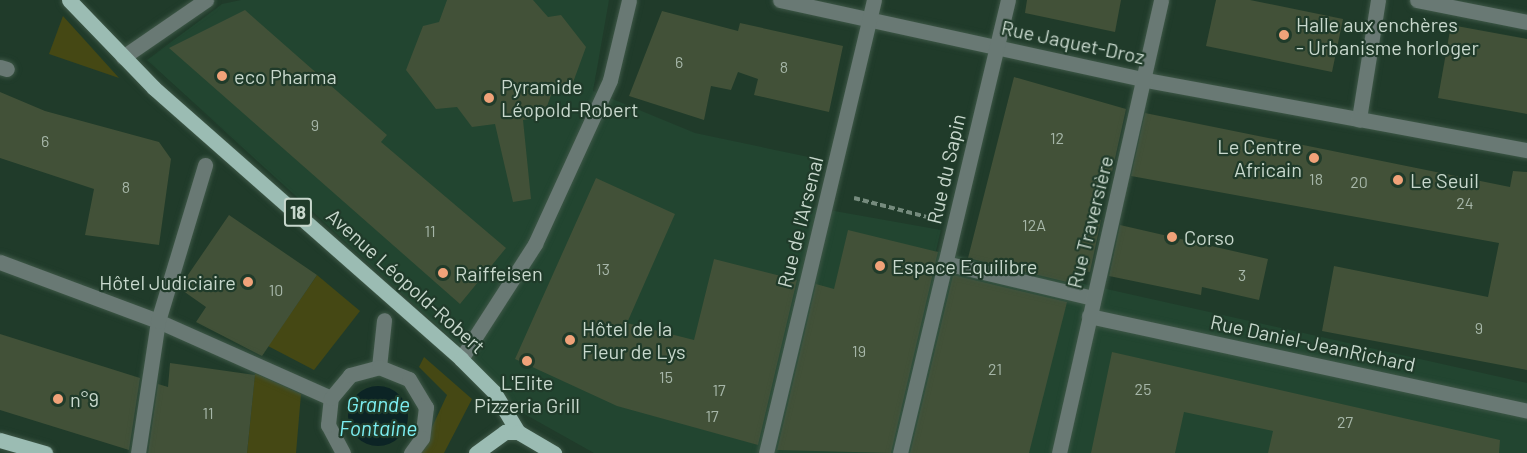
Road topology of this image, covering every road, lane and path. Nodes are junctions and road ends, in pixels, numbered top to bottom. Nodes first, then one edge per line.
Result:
1 (69, 0) edge
2 (206, 0) edge
3 (629, 0) edge
4 (780, 0) edge
5 (874, 0) edge
6 (1008, 0) edge
7 (1161, 0) edge
8 (1378, 0) edge
9 (1417, 0) edge
10 (870, 19) junction
11 (1527, 22) edge
12 (996, 46) junction
13 (123, 57) junction
14 (1146, 80) junction
15 (1359, 119) junction
16 (1527, 150) edge
17 (205, 165) dead end
18 (854, 198) dead end
19 (938, 220) dead end
20 (0, 262) edge
21 (945, 263) junction
22 (1093, 298) junction
23 (1089, 316) junction
24 (384, 320) dead end
25 (158, 321) junction
26 (462, 359) junction
27 (379, 367) junction
28 (331, 398) junction
29 (1527, 411) edge
30 (518, 432) junction
31 (0, 440) edge
32 (341, 452) edge
33 (45, 453) edge
34 (138, 453) edge
35 (411, 453) edge
36 (476, 453) edge
37 (554, 453) edge
38 (766, 453) edge
39 (900, 453) edge
40 (1059, 453) edge

1 - 13 main road, Avenue Léopold-Robert / 18
2 - 13 street
3 - 26 street
4 - 10 street, Rue Jaquet-Droz
5 - 10 street, Rue de l'Arsenal
6 - 12 street, Rue du Sapin
7 - 14 street, Rue Traversière
8 - 15 street
9 - 11 street
10 - 12 street, Rue Jaquet-Droz
10 - 38 street, Rue de l'Arsenal
12 - 14 street, Rue Jaquet-Droz
12 - 21 street, Rue du Sapin
13 - 26 main road, Avenue Léopold-Robert / 18
14 - 15 street, Rue Jaquet-Droz
14 - 22 street, Rue Traversière
15 - 16 street, Rue Jaquet-Droz
17 - 25 street
18 - 19 path
20 - 25 street
21 - 22 street
21 - 39 street, Rue du Sapin
22 - 23 street, Rue Traversière
23 - 29 street, Rue Daniel-JeanRichard
23 - 40 street, Rue Traversière
24 - 27 street
25 - 28 street
25 - 34 street
26 - 30 main road, Avenue Léopold-Robert / 18
27 - 28 street
27 - 35 street
28 - 32 street
30 - 36 main road
30 - 37 main road, 18
31 - 33 main road

